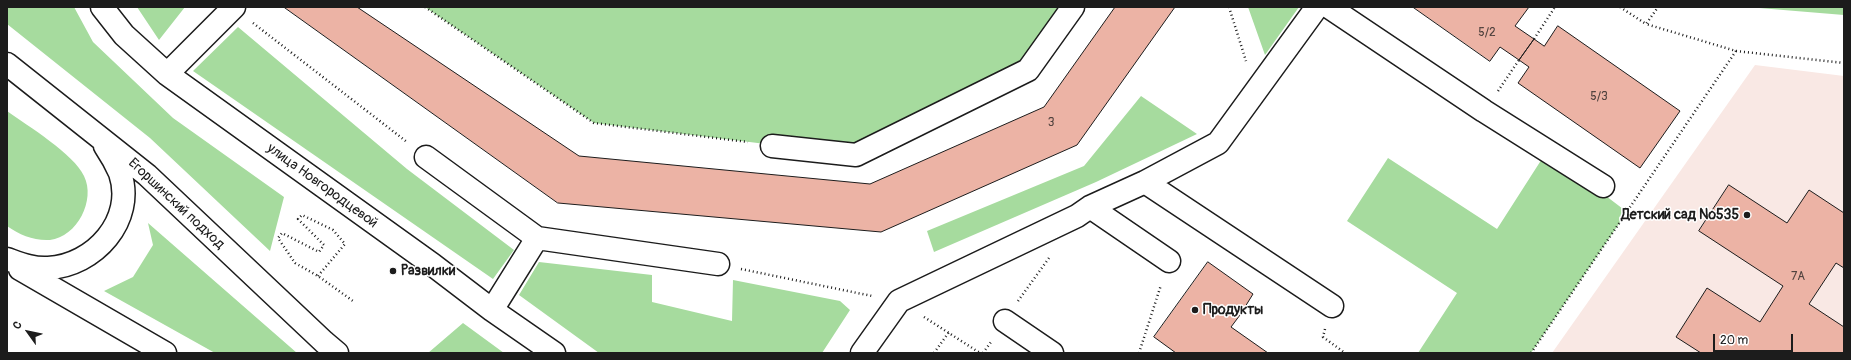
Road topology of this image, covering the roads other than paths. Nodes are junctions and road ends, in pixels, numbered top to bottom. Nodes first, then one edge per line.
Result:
1 (102, 7) edge
2 (234, 7) edge
3 (1073, 7) edge
4 (1317, 7) edge
5 (1328, 7) edge
6 (7, 64) edge
7 (167, 74) junction
8 (88, 129) junction
9 (772, 146) road end
10 (426, 157) road end
11 (1145, 182) junction
12 (1603, 186) dead end
13 (1090, 207) junction
14 (537, 238) junction
15 (7, 260) edge
16 (1169, 260) road end
17 (718, 264) road end
18 (1332, 306) dead end
19 (492, 310) junction
20 (1005, 321) road end
21 (165, 353) edge
22 (337, 353) edge
23 (554, 353) edge
24 (862, 353) edge
25 (1052, 353) edge

1 - 7 main road, улица Новгородцевой
2 - 7 main road
3 - 9 main road
4 - 11 main road
5 - 12 main road
6 - 8 main road, Егоршинский подход
7 - 19 main road, улица Новгородцевой
8 - 15 main road
8 - 22 main road, Егоршинский подход
10 - 14 main road
11 - 13 main road
11 - 18 main road
13 - 16 main road
13 - 24 main road
14 - 17 main road
14 - 19 main road
15 - 21 main road
19 - 23 main road, улица Новгородцевой
20 - 25 main road

